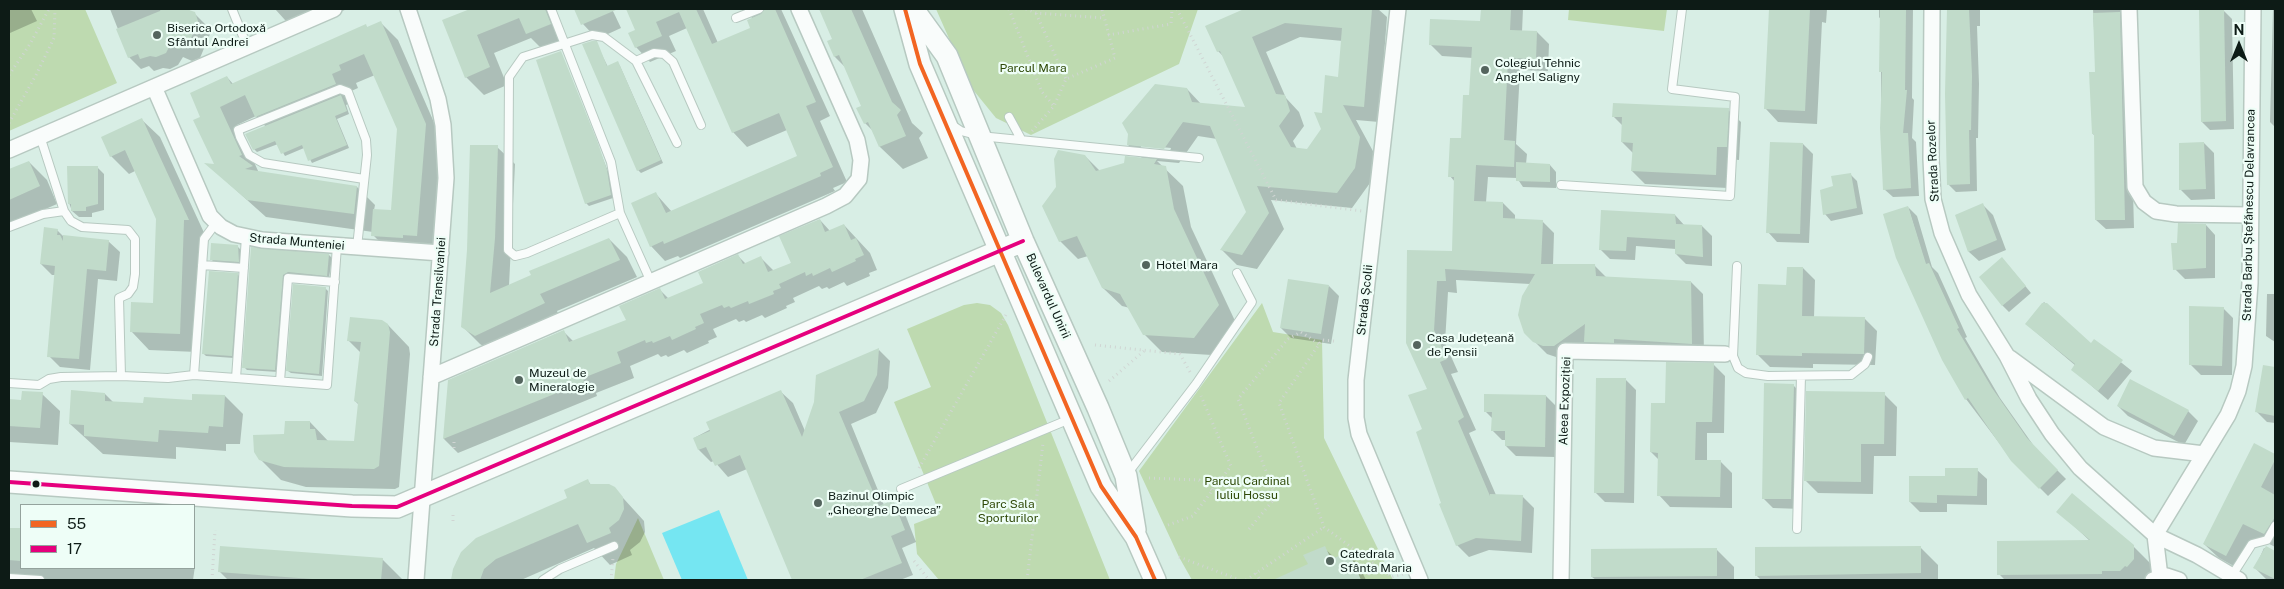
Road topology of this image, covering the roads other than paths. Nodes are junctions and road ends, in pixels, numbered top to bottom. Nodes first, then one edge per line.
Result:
1 (232, 9) edge
2 (334, 9) edge
3 (551, 9) edge
4 (759, 9) edge
5 (799, 9) edge
6 (905, 9) edge
7 (913, 9) edge
8 (1398, 9) edge
9 (1682, 9) edge
10 (1932, 9) edge
11 (2129, 9) edge
12 (2252, 9) edge
13 (411, 10) edge
14 (736, 18) dead end
15 (564, 42) junction
16 (247, 46) junction
17 (636, 61) junction
18 (154, 87) junction
19 (1009, 117) dead end
20 (945, 120) junction
21 (701, 124) dead end
22 (40, 136) junction
23 (980, 136) junction
24 (1023, 140) junction
25 (677, 143) dead end
26 (9, 150) edge
27 (1199, 158) dead end
28 (364, 178) junction
29 (1561, 185) dead end
30 (64, 211) junction
31 (620, 213) junction
32 (2250, 215) junction
33 (216, 223) junction
34 (9, 227) edge
35 (246, 237) junction
36 (1023, 242) junction
37 (338, 246) junction
38 (357, 247) junction
39 (1001, 251) junction
40 (441, 253) junction
41 (202, 265) junction
42 (1737, 266) dead end
43 (244, 268) junction
44 (1237, 273) dead end
45 (335, 282) junction
46 (651, 282) junction
47 (1725, 354) dead end
48 (1868, 356) dead end
49 (2007, 356) junction
50 (194, 375) junction
51 (121, 376) junction
52 (1801, 376) junction
53 (432, 377) junction
54 (236, 378) junction
55 (280, 381) junction
56 (9, 383) edge
57 (1072, 419) junction
58 (2204, 454) junction
59 (1126, 476) junction
60 (9, 482) edge
61 (901, 489) dead end
62 (422, 497) junction
63 (2275, 526) edge
64 (1797, 529) dead end
65 (2155, 535) junction
66 (1136, 537) junction
67 (614, 546) dead end
68 (9, 578) edge
69 (2235, 578) edge
70 (2156, 579) edge
71 (40, 580) edge
72 (416, 580) edge
73 (543, 580) edge
74 (1155, 580) edge
75 (1420, 580) edge
76 (1561, 580) edge
77 (2179, 580) edge

1 - 16 lane
2 - 16 street
3 - 15 lane
4 - 14 lane
5 - 46 street
6 - 20 main road, Bulevardul Unirii
7 - 23 main road, Bulevardul Unirii
8 - 75 street, Strada Școlii
9 - 29 lane
10 - 49 street, Strada Rozelor
11 - 32 street
12 - 32 street, Strada Barbu Ștefănescu Delavrancea
13 - 40 street, Strada Transilvaniei
15 - 17 lane
15 - 31 lane
15 - 31 lane
16 - 18 street
17 - 21 lane
17 - 25 lane
18 - 22 street
18 - 33 street
19 - 24 lane
20 - 23 lane
20 - 39 main road, Bulevardul Unirii
22 - 26 street
22 - 30 lane
23 - 24 lane
23 - 36 main road, Bulevardul Unirii
24 - 27 lane
28 - 28 lane
28 - 38 lane
30 - 34 lane
30 - 51 lane
31 - 46 lane
32 - 58 street, Strada Barbu Ștefănescu Delavrancea
33 - 35 street, Strada Munteniei
33 - 41 lane
35 - 37 street, Strada Munteniei
35 - 43 lane
36 - 39 main road
36 - 59 main road, Bulevardul Unirii
37 - 38 street, Strada Munteniei
37 - 45 lane
38 - 40 street, Strada Munteniei
39 - 57 main road, Bulevardul Unirii
39 - 62 main road
40 - 53 street, Strada Transilvaniei
41 - 43 lane
41 - 50 lane
42 - 52 lane
43 - 54 lane
44 - 59 lane
45 - 55 lane
45 - 55 lane
46 - 53 street
47 - 76 street, Aleea Expoziției
48 - 52 lane
49 - 58 street, Strada Rozelor
49 - 65 street, Strada Rozelor
50 - 51 lane
50 - 54 lane
51 - 56 lane
52 - 64 lane
53 - 62 street, Strada Transilvaniei
54 - 55 lane
57 - 61 lane
57 - 66 main road, Bulevardul Unirii
58 - 65 street, Strada Barbu Ștefănescu Delavrancea
59 - 66 main road, Bulevardul Unirii
60 - 62 main road
62 - 72 street, Strada Transilvaniei
63 - 69 lane
65 - 69 street, Strada Rozelor
65 - 70 street
66 - 74 main road, Bulevardul Unirii
67 - 73 lane
68 - 71 lane
70 - 77 street

